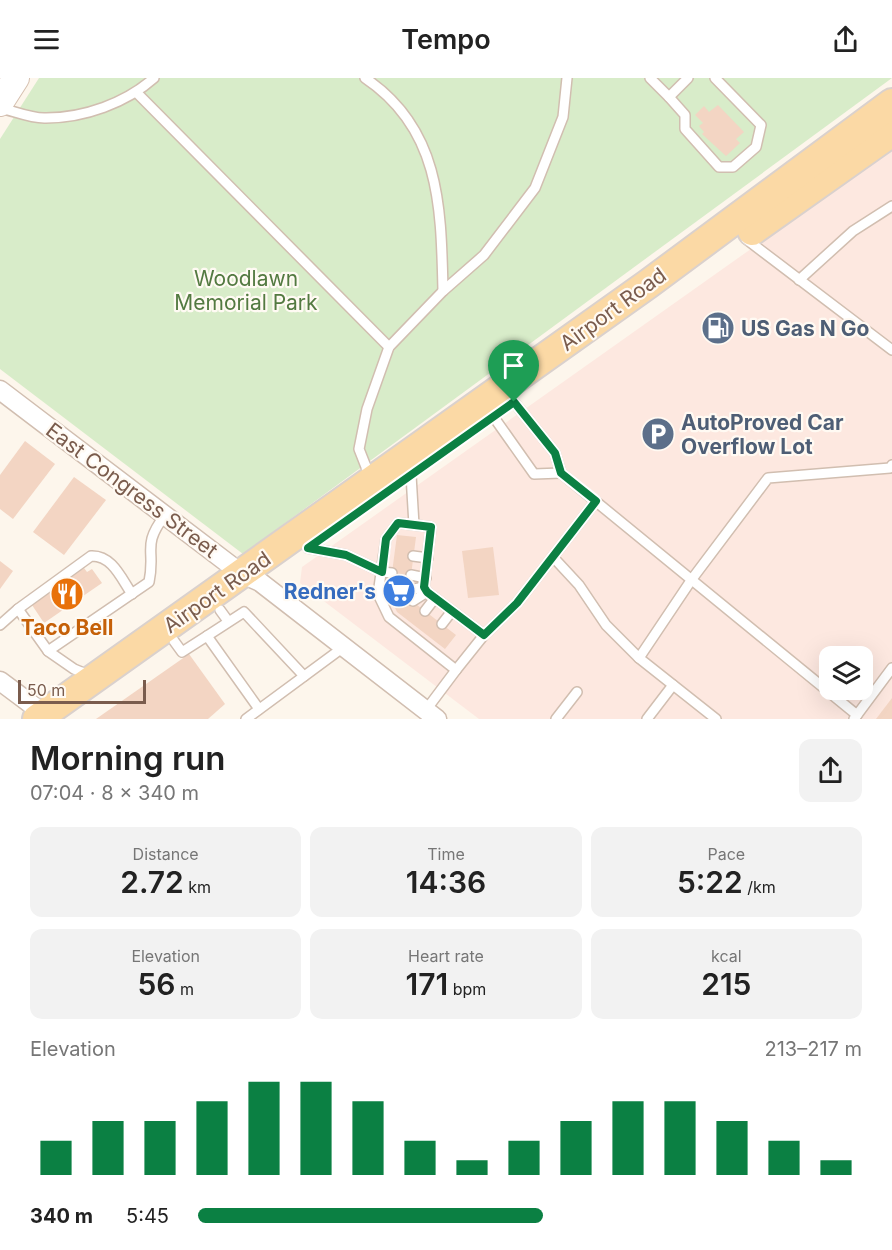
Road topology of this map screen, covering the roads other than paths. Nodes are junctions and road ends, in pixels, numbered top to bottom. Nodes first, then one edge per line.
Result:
1 (16, 78) edge
2 (154, 78) edge
3 (365, 78) edge
4 (567, 78) edge
5 (650, 78) edge
6 (688, 78) edge
7 (715, 78) edge
8 (137, 93) junction
9 (669, 97) junction
10 (892, 103) edge
11 (0, 106) edge
12 (892, 132) edge
13 (892, 206) edge
14 (744, 237) junction
15 (799, 279) junction
16 (443, 291) junction
17 (389, 347) junction
18 (892, 350) edge
19 (0, 390) edge
20 (504, 409) junction
21 (892, 465) edge
22 (561, 473) junction
23 (411, 475) junction
24 (371, 482) junction
25 (596, 501) junction
26 (165, 515) junction
27 (414, 525) junction
28 (308, 548) junction
29 (413, 556) dead end
30 (553, 557) junction
31 (428, 558) junction
32 (382, 572) junction
33 (392, 573) dead end
34 (411, 575) dead end
35 (251, 578) junction
36 (692, 579) junction
37 (428, 589) junction
38 (409, 590) dead end
39 (390, 593) dead end
40 (132, 594) junction
41 (378, 594) junction
42 (412, 601) dead end
43 (18, 609) junction
44 (452, 610) junction
45 (425, 611) dead end
46 (224, 615) junction
47 (442, 624) dead end
48 (0, 625) edge
49 (414, 625) dead end
50 (408, 634) junction
51 (484, 635) junction
52 (207, 636) junction
53 (174, 641) junction
54 (345, 646) junction
55 (48, 651) junction
56 (639, 658) junction
57 (892, 668) edge
58 (456, 670) junction
59 (304, 676) junction
60 (96, 678) junction
61 (0, 681) edge
62 (673, 685) junction
63 (577, 692) dead end
64 (260, 709) junction
65 (432, 715) edge
66 (856, 717) edge
67 (50, 718) edge
68 (246, 719) edge
69 (556, 719) edge
70 (648, 719) edge
71 (716, 719) edge

1 - 11 street
2 - 8 lane
3 - 16 lane
4 - 16 lane
5 - 9 lane
6 - 9 lane
7 - 9 lane
8 - 11 lane
8 - 17 lane
10 - 24 main road, Airport Road
12 - 14 main road, Airport Road
13 - 15 lane
14 - 15 lane
14 - 20 main road, Airport Road
15 - 18 lane
16 - 17 lane
17 - 24 lane
19 - 26 street, East Congress Street
20 - 22 lane
20 - 22 lane
20 - 23 main road, Airport Road
21 - 36 lane
22 - 25 lane
23 - 27 lane
23 - 28 main road, Airport Road
24 - 35 main road, Airport Road
25 - 30 lane
25 - 36 lane
26 - 35 street, East Congress Street
26 - 40 lane
27 - 31 lane
27 - 32 lane
28 - 32 lane
28 - 35 main road, Airport Road
29 - 31 lane
30 - 51 lane
30 - 56 lane
31 - 37 lane
32 - 33 lane
32 - 41 lane
34 - 37 lane
35 - 46 main road, Airport Road
35 - 54 street, East Congress Street
35 - 60 main road, Airport Road
36 - 56 lane
36 - 66 lane
37 - 38 lane
37 - 42 lane
37 - 44 lane
37 - 45 lane
39 - 41 lane
40 - 43 lane
40 - 55 lane
41 - 50 lane
43 - 48 lane
43 - 55 lane
44 - 47 lane
44 - 51 lane
46 - 52 lane
46 - 53 main road, Airport Road
46 - 59 lane
49 - 50 lane
50 - 58 lane
51 - 58 lane
52 - 53 lane
52 - 64 lane
53 - 67 main road, Airport Road
54 - 59 lane
54 - 65 street, East Congress Street
55 - 60 lane
56 - 62 lane
57 - 66 lane
58 - 65 lane
59 - 64 lane
60 - 67 main road, Airport Road
61 - 67 street
62 - 70 lane
62 - 71 lane
63 - 69 lane
64 - 68 lane

